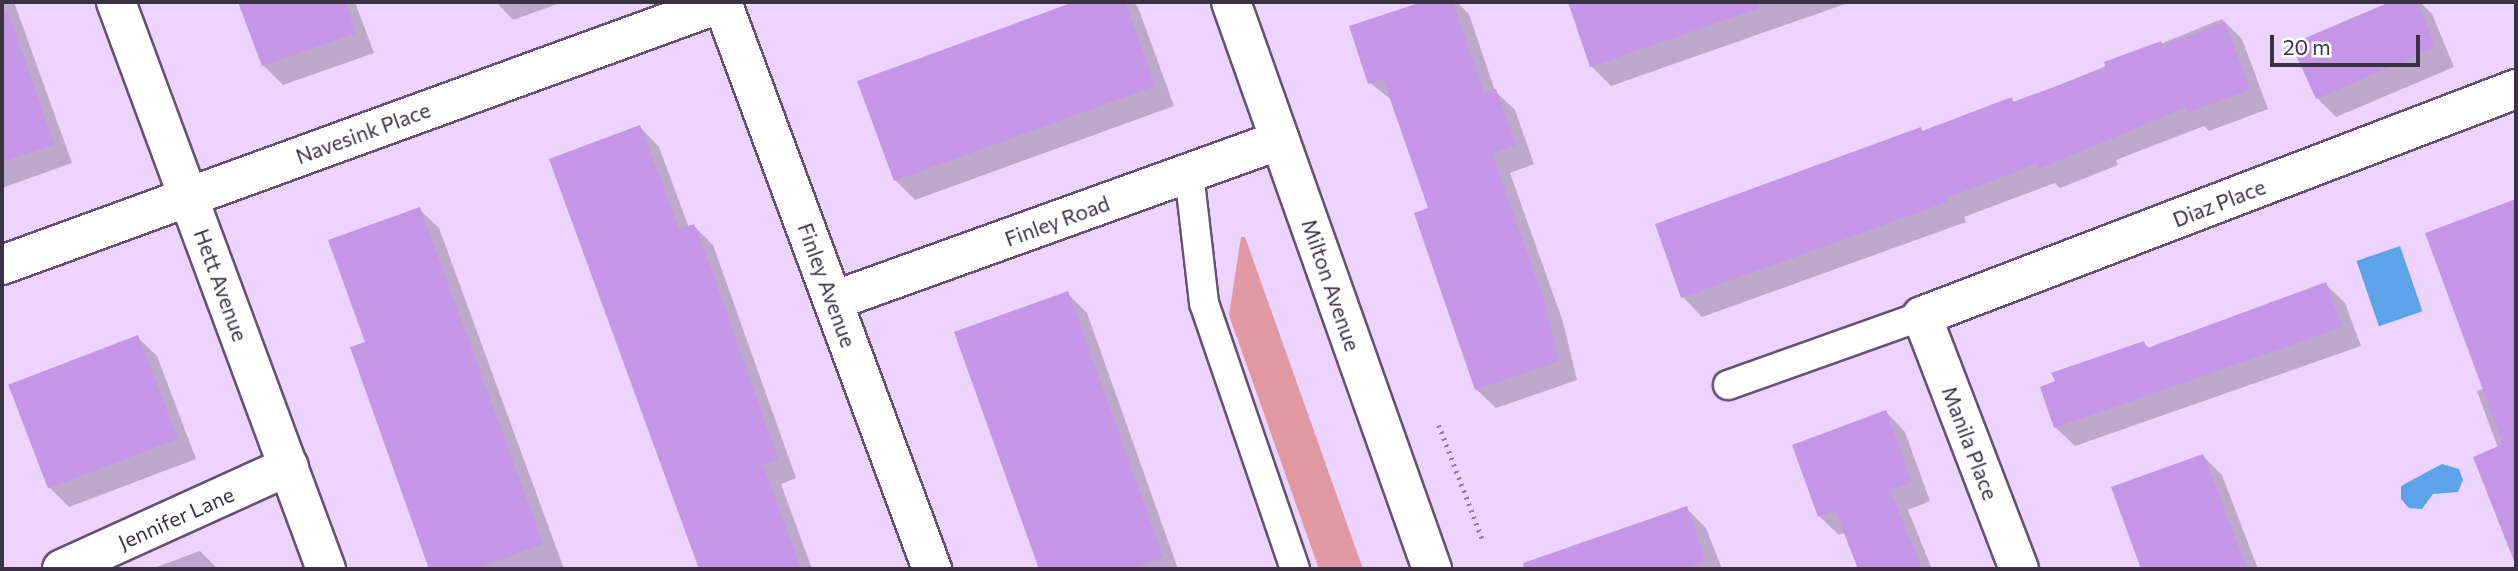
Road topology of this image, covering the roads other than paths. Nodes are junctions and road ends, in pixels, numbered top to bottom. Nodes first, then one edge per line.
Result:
1 (116, 2) edge
2 (723, 2) edge
3 (1231, 2) edge
4 (2516, 89) edge
5 (1280, 140) junction
6 (1189, 173) junction
7 (188, 196) junction
8 (2, 265) edge
9 (833, 301) junction
10 (1922, 316) junction
11 (1728, 385) dead end
12 (289, 466) junction
13 (62, 569) edge
14 (326, 569) edge
15 (932, 569) edge
16 (1294, 569) edge
17 (1432, 569) edge
18 (2019, 569) edge

1 - 7 street, Hett Avenue
2 - 7 street, Navesink Place
2 - 9 street, Finley Avenue
3 - 5 street, Milton Avenue
4 - 10 street, Diaz Place
5 - 6 street, Finley Road
5 - 17 street, Milton Avenue
6 - 9 street, Finley Road
6 - 16 lane
7 - 8 street, Navesink Place
7 - 12 street, Hett Avenue
9 - 15 street, Finley Avenue
10 - 11 lane
10 - 18 street, Manila Place
12 - 13 street, Jennifer Lane
12 - 14 street, Hett Avenue

